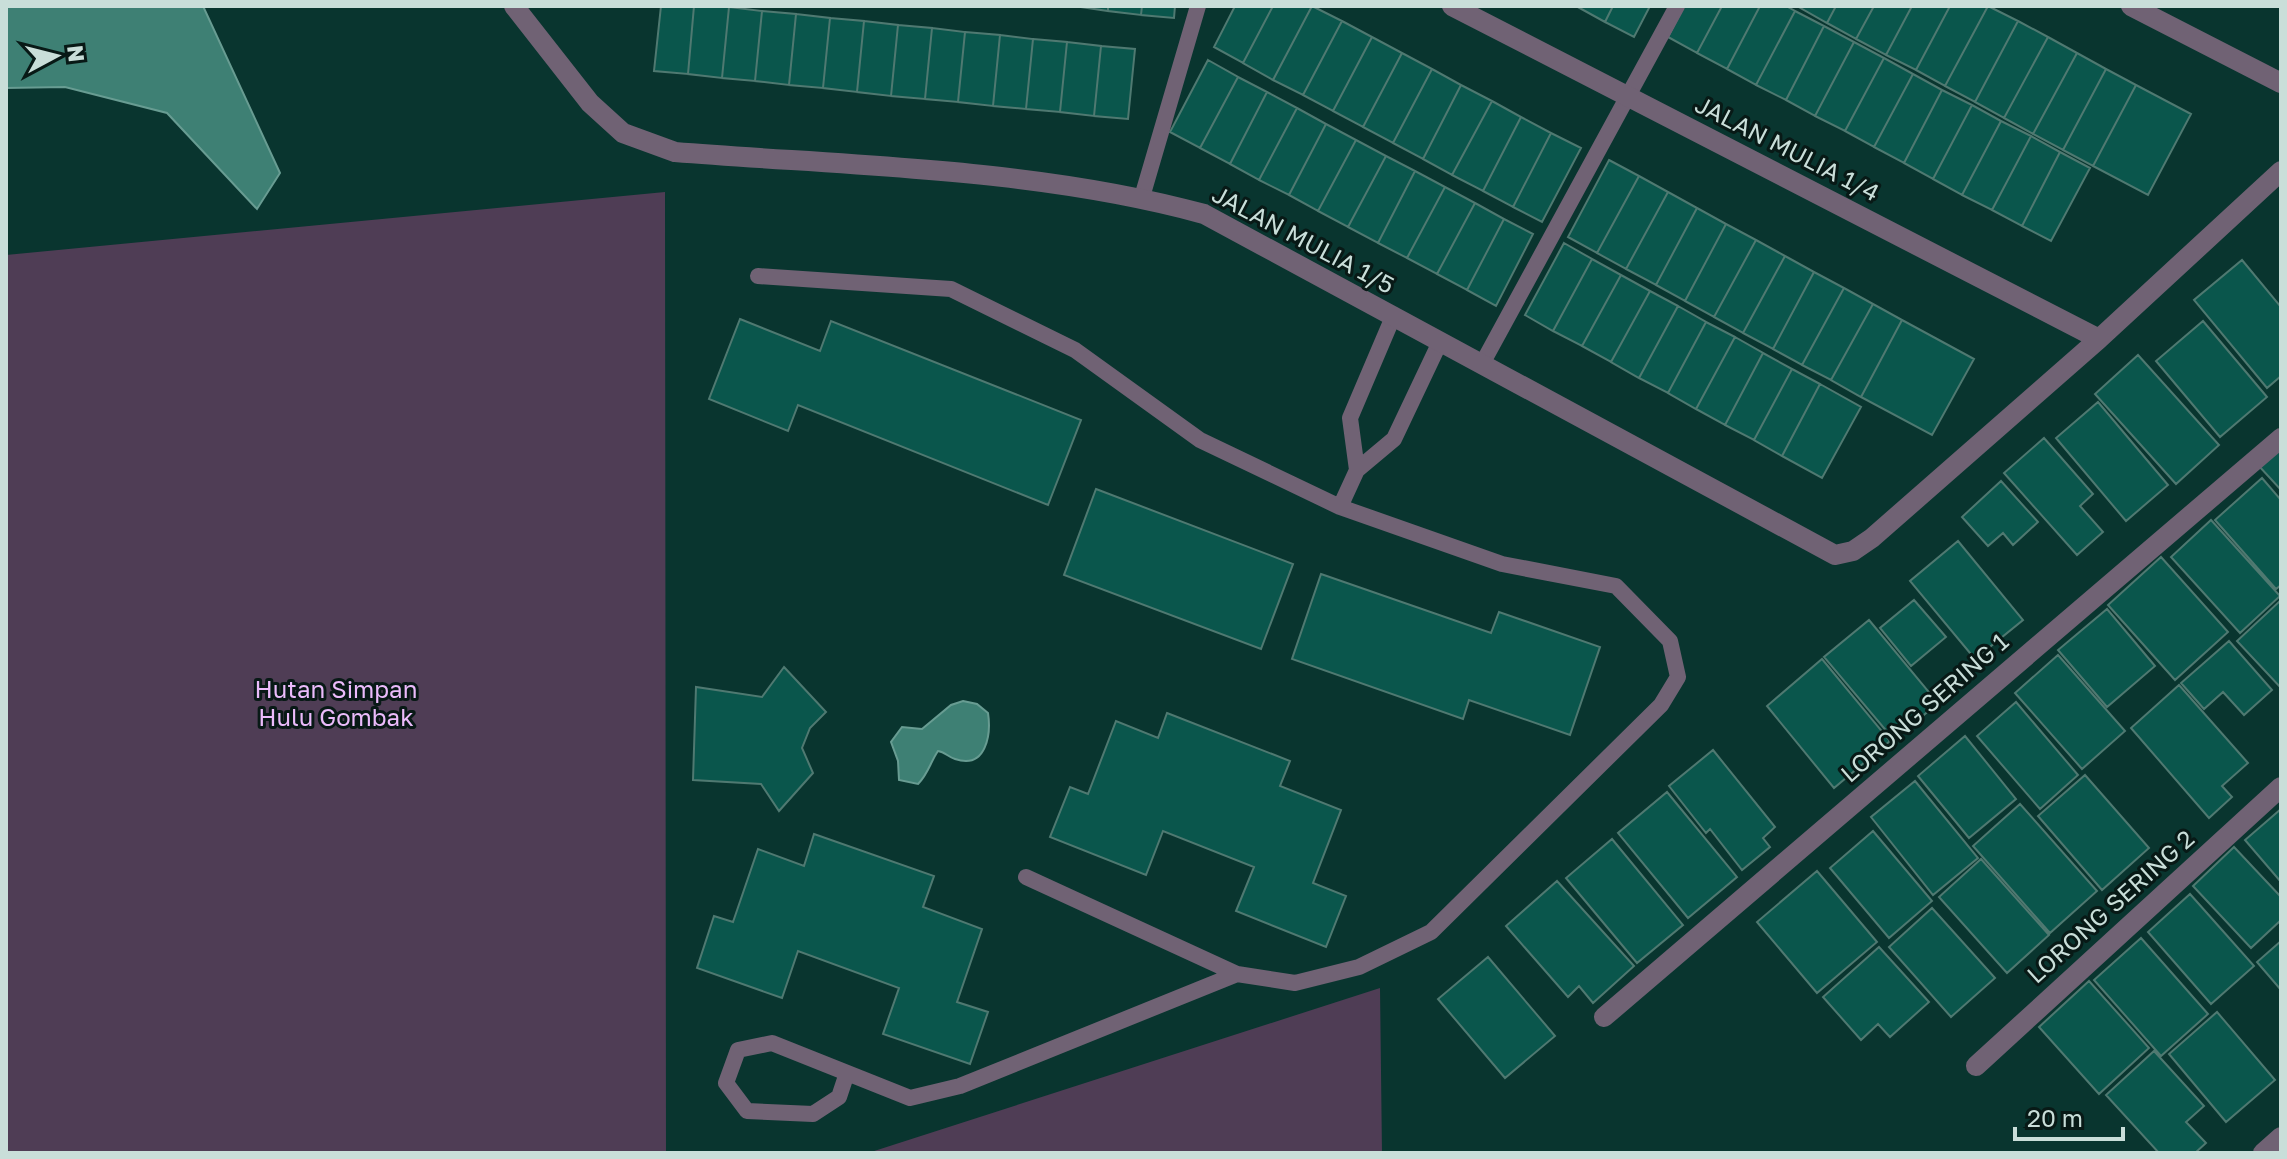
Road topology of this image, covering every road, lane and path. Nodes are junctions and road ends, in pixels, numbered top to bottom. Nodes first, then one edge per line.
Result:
1 (514, 6) edge
2 (1198, 6) edge
3 (1452, 6) edge
4 (1677, 6) edge
5 (2131, 6) edge
6 (2281, 83) edge
7 (1628, 97) junction
8 (2281, 172) edge
9 (1142, 197) junction
10 (758, 276) dead end
11 (1393, 317) junction
12 (2099, 339) junction
13 (1440, 342) junction
14 (1482, 364) junction
15 (2281, 438) edge
16 (1357, 470) junction
17 (1340, 507) junction
18 (2281, 787) edge
19 (1026, 877) dead end
20 (1237, 974) junction
21 (1604, 1017) dead end
22 (1976, 1066) dead end
23 (847, 1073) junction
24 (2281, 1137) edge
25 (2263, 1153) edge

1 - 9 street, JALAN MULIA 1/5
2 - 9 lane
3 - 7 street, JALAN MULIA 1/4
4 - 7 lane
5 - 6 street
7 - 12 street, JALAN MULIA 1/4
7 - 14 lane
8 - 12 street
9 - 11 street, JALAN MULIA 1/5
10 - 17 lane
11 - 13 street, JALAN MULIA 1/5
11 - 16 lane
12 - 14 street, JALAN MULIA 1/5
13 - 14 street, JALAN MULIA 1/5
13 - 16 lane
15 - 21 street, LORONG SERING 1
16 - 17 lane
17 - 20 lane
18 - 22 street, LORONG SERING 2
19 - 20 lane
20 - 23 lane
23 - 23 lane
24 - 25 street

